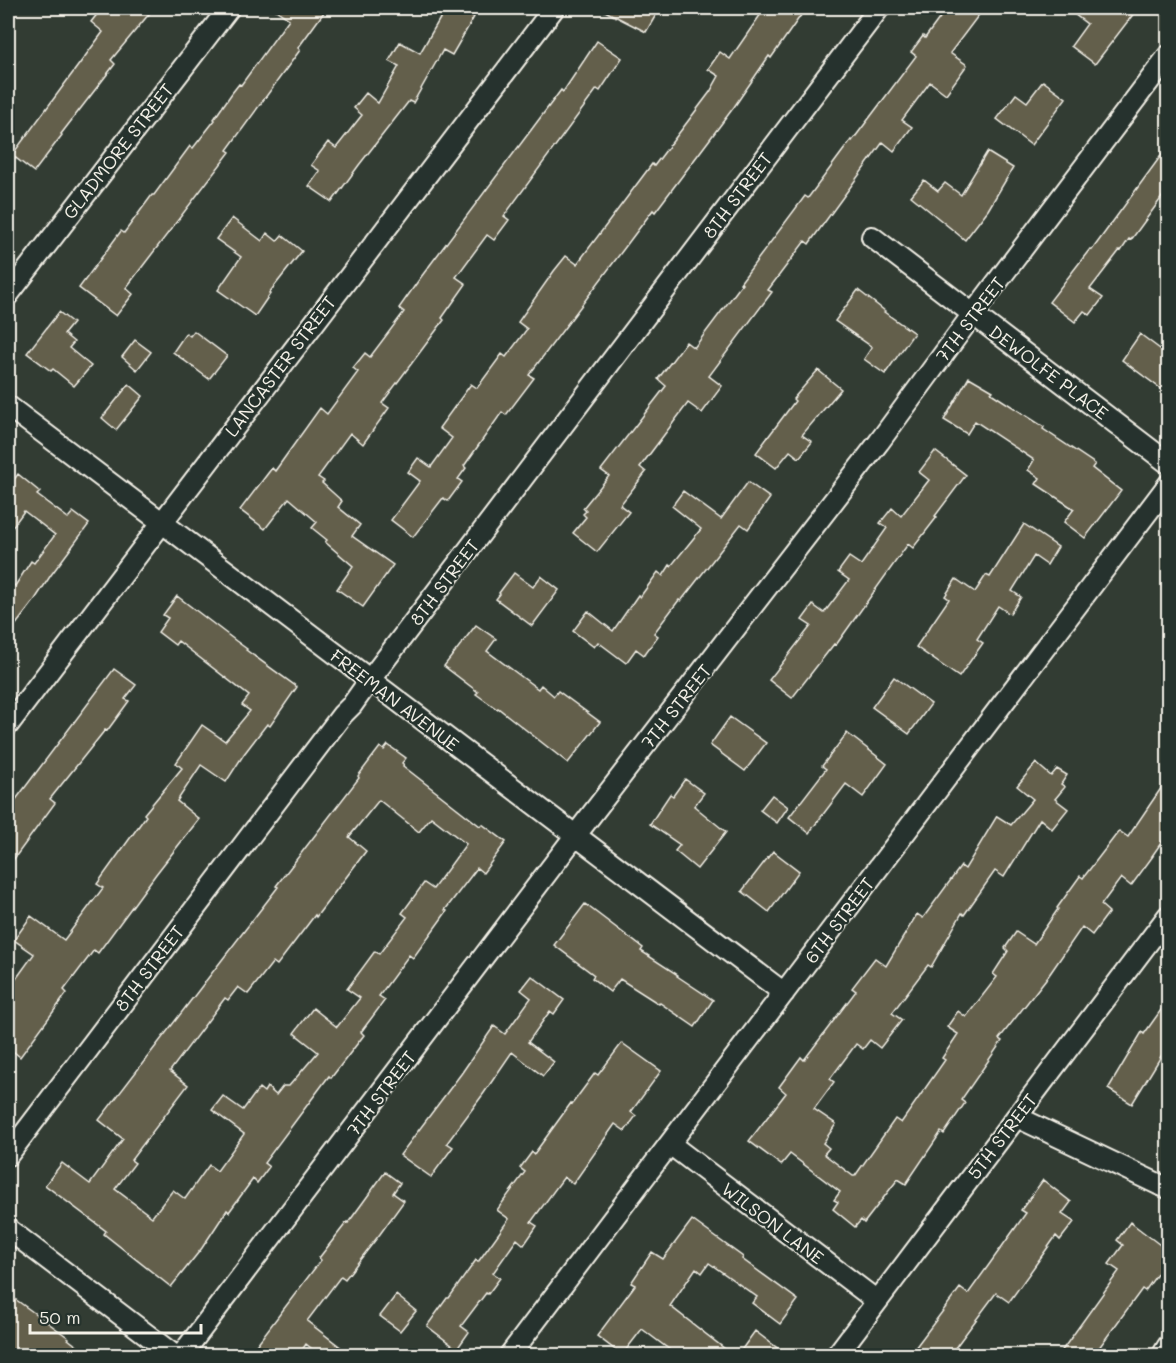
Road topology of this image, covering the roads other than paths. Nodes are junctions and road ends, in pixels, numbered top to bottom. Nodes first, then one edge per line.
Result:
1 (229, 8) edge
2 (554, 8) edge
3 (879, 8) edge
4 (1168, 56) edge
5 (872, 237) dead end
6 (8, 295) edge
7 (973, 314) junction
8 (8, 406) edge
9 (1168, 463) edge
10 (1168, 485) edge
11 (161, 522) junction
12 (369, 681) junction
13 (8, 725) edge
14 (575, 836) junction
15 (1168, 916) edge
16 (784, 993) junction
17 (1017, 1117) junction
18 (670, 1144) junction
19 (8, 1155) edge
20 (1168, 1188) edge
21 (8, 1229) edge
22 (877, 1301) junction
23 (1168, 1346) edge
24 (175, 1356) edge
25 (182, 1356) edge
26 (509, 1356) edge
27 (836, 1356) edge
28 (1162, 1356) edge

1 - 6 street, GLADMORE STREET
2 - 11 street, LANCASTER STREET
3 - 12 street, 8TH STREET
4 - 7 street, 7TH STREET
5 - 7 street, DEWOLFE PLACE
7 - 9 street, DEWOLFE PLACE
7 - 14 street, 7TH STREET
8 - 11 street, FREEMAN AVENUE
10 - 16 street, 6TH STREET
11 - 12 street, FREEMAN AVENUE
11 - 13 street, LANCASTER STREET
12 - 14 street, FREEMAN AVENUE
12 - 19 street, 8TH STREET
14 - 16 street, FREEMAN AVENUE
14 - 25 street, 7TH STREET
15 - 17 street, 5TH STREET
16 - 18 street, 6TH STREET
17 - 20 street
17 - 22 street, 5TH STREET
18 - 22 street, WILSON LANE
18 - 26 street, 6TH STREET
21 - 24 street
22 - 27 street, 5TH STREET
23 - 28 street

